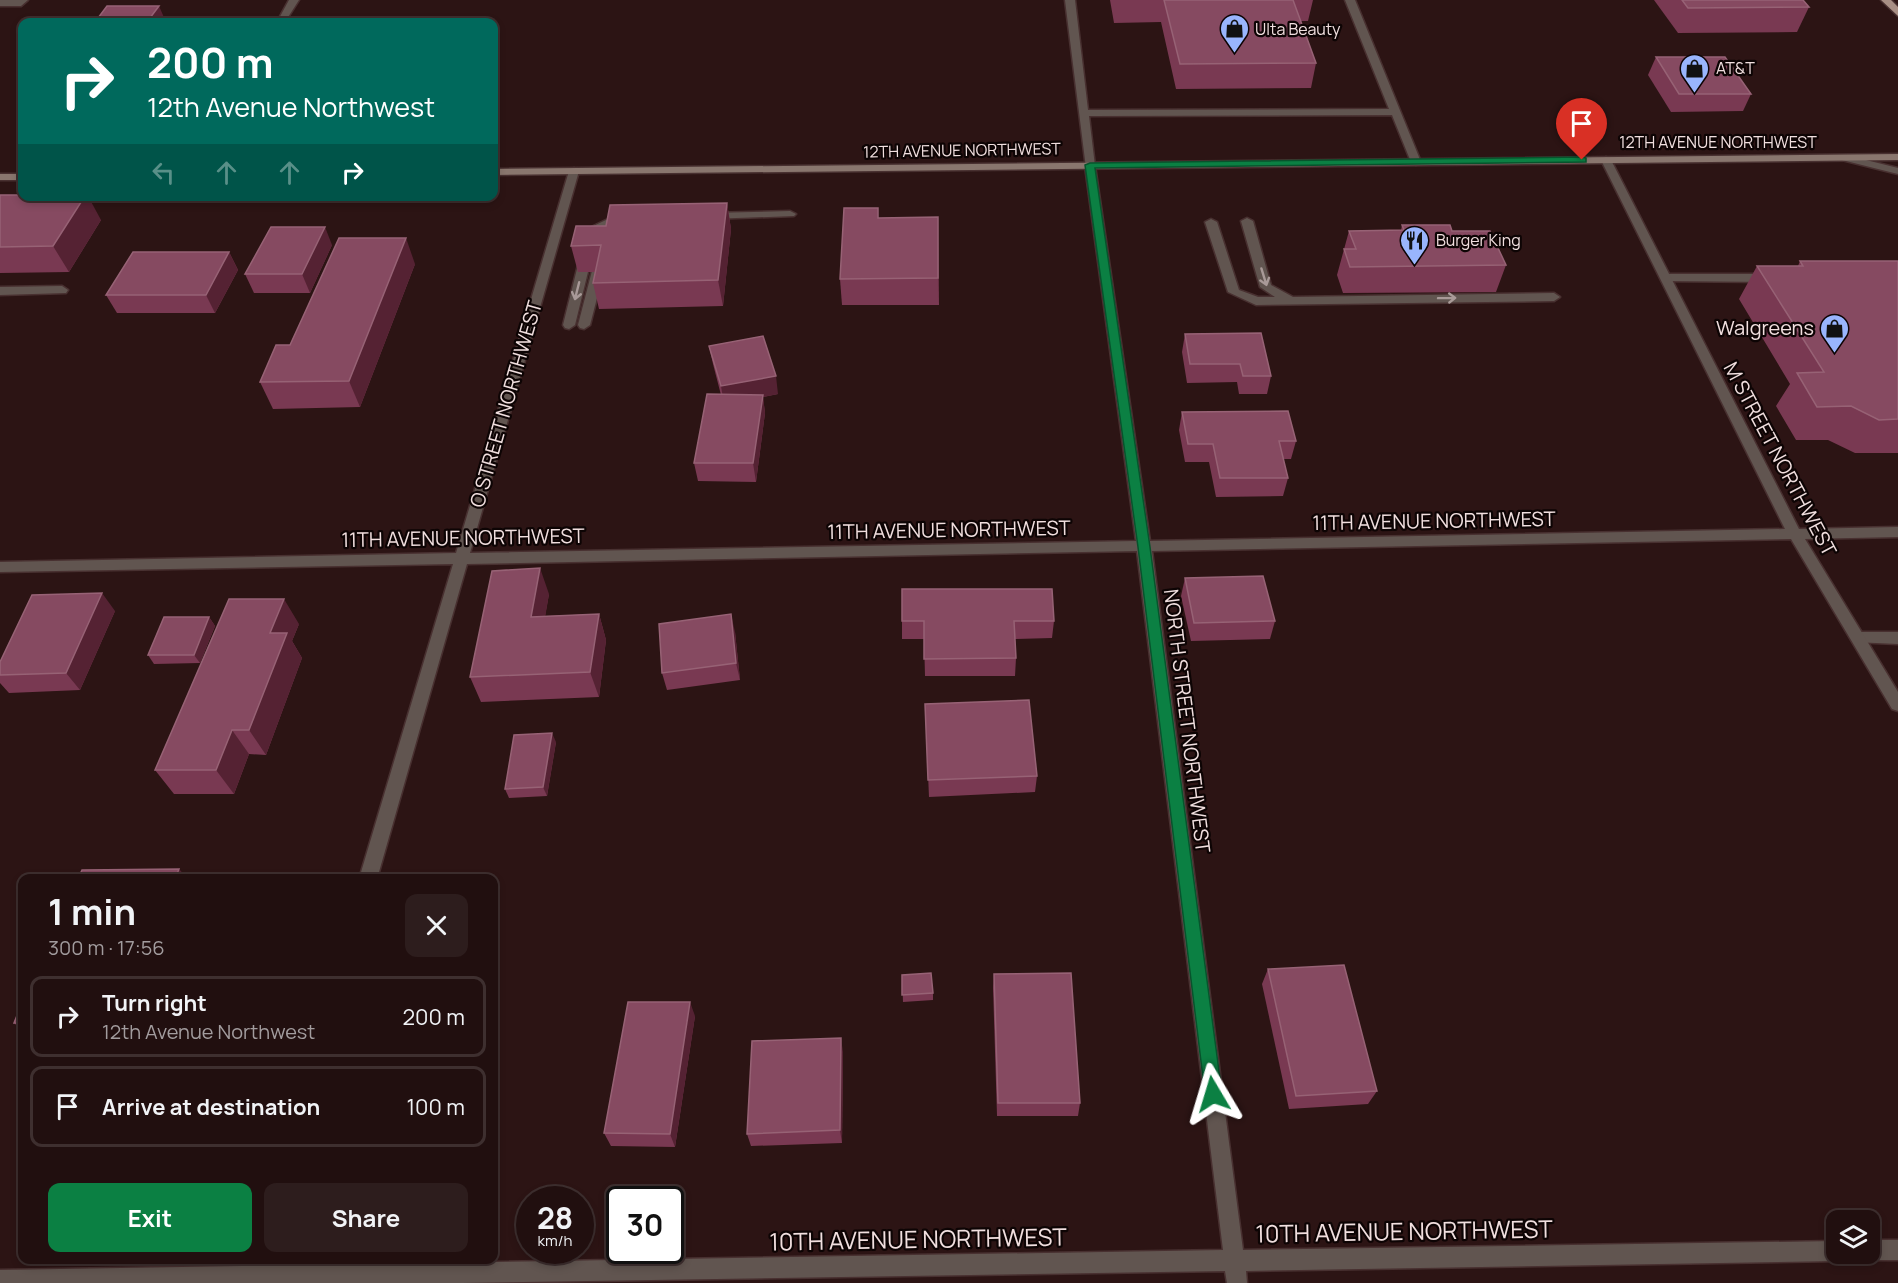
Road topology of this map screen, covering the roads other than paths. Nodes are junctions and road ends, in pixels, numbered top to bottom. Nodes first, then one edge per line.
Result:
1 (23, 0) edge
2 (294, 0) edge
3 (1070, 0) edge
4 (1350, 0) edge
5 (1886, 0) edge
6 (0, 3) edge
7 (1898, 13) edge
8 (283, 18) edge
9 (1396, 112) junction
10 (1084, 113) junction
11 (1898, 157) edge
12 (1846, 158) junction
13 (1606, 160) junction
14 (1416, 162) junction
15 (1090, 165) junction
16 (574, 171) junction
17 (1898, 171) edge
18 (498, 172) edge
19 (0, 177) edge
20 (18, 177) edge
21 (790, 214) dead end
22 (699, 217) edge
23 (1247, 221) dead end
24 (1211, 222) dead end
25 (607, 233) edge
26 (602, 256) edge
27 (1782, 278) edge
28 (1666, 279) junction
29 (62, 290) dead end
30 (0, 291) edge
31 (1554, 297) dead end
32 (1291, 301) junction
33 (568, 325) dead end
34 (584, 325) dead end
35 (1794, 532) junction
36 (1898, 532) edge
37 (1144, 547) junction
38 (462, 556) junction
39 (0, 567) edge
40 (1898, 638) edge
41 (1858, 639) junction
42 (1898, 705) edge
43 (369, 874) edge
44 (1880, 1250) edge
45 (1898, 1250) edge
46 (1826, 1251) edge
47 (1234, 1261) junction
48 (254, 1273) edge
49 (0, 1280) edge
50 (1237, 1283) edge

1 - 6 street
2 - 8 street
3 - 10 street, NORTH STREET NORTHWEST
4 - 9 street
5 - 7 main road
9 - 10 street
9 - 14 street
10 - 15 street, NORTH STREET NORTHWEST
11 - 12 main road, 12TH AVENUE NORTHWEST
12 - 13 main road, 12TH AVENUE NORTHWEST
12 - 17 street
13 - 14 main road, 12TH AVENUE NORTHWEST
13 - 28 street, M STREET NORTHWEST
14 - 15 main road, 12TH AVENUE NORTHWEST
15 - 16 main road, 12TH AVENUE NORTHWEST
15 - 37 street, NORTH STREET NORTHWEST
16 - 18 main road, 12TH AVENUE NORTHWEST
16 - 38 street, O STREET NORTHWEST
19 - 20 main road
21 - 22 street
23 -> 32 street
24 - 32 street
25 -> 33 street
26 - 34 street
27 - 28 street
28 - 35 street, M STREET NORTHWEST
29 - 30 street
32 -> 31 street
35 - 36 street, 11TH AVENUE NORTHWEST
35 - 37 street, 11TH AVENUE NORTHWEST
35 - 41 street, M STREET NORTHWEST
37 - 38 street, 11TH AVENUE NORTHWEST
37 - 47 street, NORTH STREET NORTHWEST
38 - 39 street, 11TH AVENUE NORTHWEST
38 - 43 street, O STREET NORTHWEST
40 - 41 street
41 - 42 street, M STREET NORTHWEST
44 - 45 street
46 - 47 street, 10TH AVENUE NORTHWEST
47 - 48 street, 10TH AVENUE NORTHWEST
47 - 50 street, NORTH STREET NORTHWEST
48 - 49 street, 10TH AVENUE NORTHWEST

